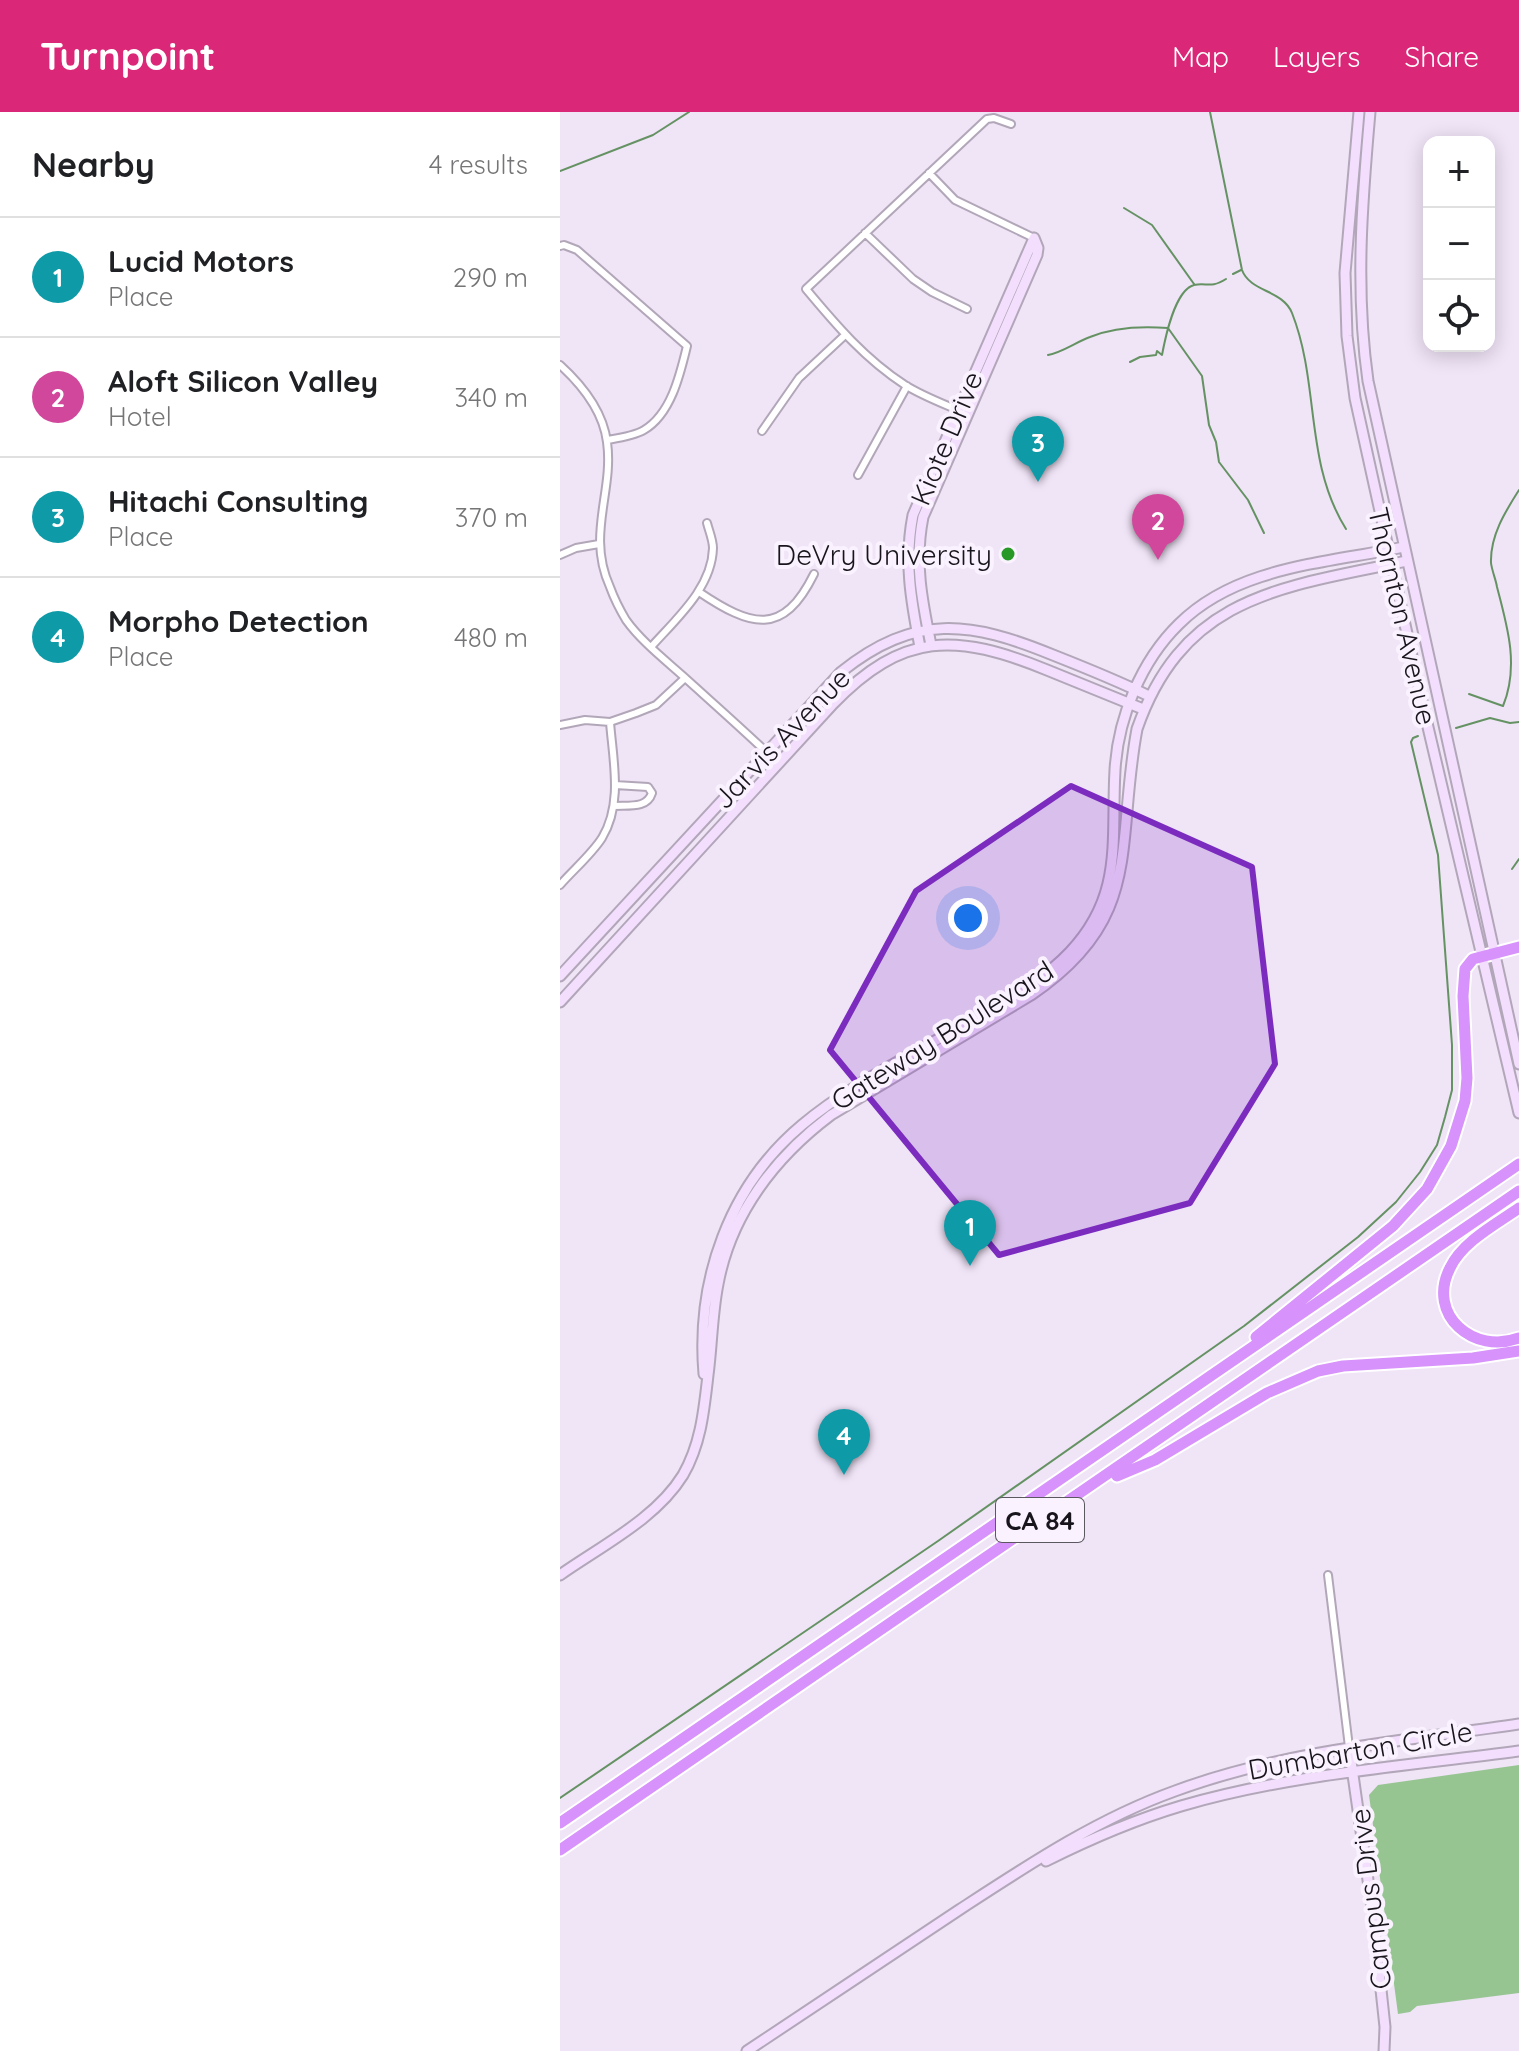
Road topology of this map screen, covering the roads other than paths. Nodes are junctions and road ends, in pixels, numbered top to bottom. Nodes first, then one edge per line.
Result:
1 (1359, 112) edge
2 (1370, 112) edge
3 (1011, 124) dead end
4 (929, 173) junction
5 (865, 233) junction
6 (1034, 238) joint
7 (560, 246) edge
8 (967, 309) dead end
9 (844, 336) junction
10 (560, 365) edge
11 (907, 386) junction
12 (962, 412) junction
13 (762, 431) dead end
14 (607, 440) junction
15 (858, 475) dead end
16 (707, 523) dead end
17 (599, 544) junction
18 (1404, 547) junction
19 (1389, 550) junction
20 (560, 555) edge
21 (1407, 561) junction
22 (1391, 564) junction
23 (814, 574) dead end
24 (699, 592) junction
25 (922, 630) junction
26 (926, 646) junction
27 (651, 647) junction
28 (685, 678) junction
29 (1135, 689) junction
30 (1149, 696) junction
31 (1129, 703) junction
32 (1143, 709) junction
33 (610, 722) junction
34 (560, 725) edge
35 (766, 751) junction
36 (778, 763) junction
37 (615, 785) junction
38 (614, 806) junction
39 (560, 885) edge
40 (1519, 947) edge
41 (1488, 954) junction
42 (560, 976) edge
43 (560, 1002) edge
44 (1519, 1064) edge
45 (1519, 1113) edge
46 (1519, 1157) edge
47 (1519, 1164) edge
48 (1519, 1191) edge
49 (1519, 1200) edge
50 (1519, 1208) edge
51 (1441, 1217) junction
52 (1519, 1338) edge
53 (1519, 1351) edge
54 (706, 1393) junction
55 (1180, 1397) junction
56 (1117, 1476) junction
57 (560, 1575) edge
58 (1328, 1575) dead end
59 (1519, 1724) edge
60 (1349, 1747) junction
61 (1519, 1751) edge
62 (1354, 1773) junction
63 (560, 1823) edge
64 (560, 1850) edge
65 (560, 1859) edge
66 (989, 1890) junction
67 (747, 2051) edge
68 (1384, 2051) edge

1 - 19 street, Thornton Avenue
2 - 18 street, Thornton Avenue
3 - 4 street
4 - 5 street
4 - 6 street, Kiote Drive
5 - 8 street
5 - 9 street
6 - 12 street, Kiote Drive
7 - 14 street
9 - 11 street
9 - 13 street
10 - 14 street
11 - 12 street
11 - 15 street
12 - 25 street, Kiote Drive
14 - 17 street
16 - 24 street
17 - 20 street
17 - 27 street
18 - 19 street, Gateway Boulevard
18 - 21 street, Thornton Avenue
19 - 22 street, Thornton Avenue
19 - 29 street, Gateway Boulevard
21 - 22 street, Gateway Boulevard
21 - 41 street, Thornton Avenue
22 - 30 street, Gateway Boulevard
22 - 41 street, Thornton Avenue
23 - 24 street
24 - 27 street
25 - 26 street, Kiote Drive
25 - 29 street, Jarvis Avenue
25 - 35 street, Jarvis Avenue
26 - 31 street, Jarvis Avenue
26 - 36 street, Jarvis Avenue
27 - 28 street
28 - 33 street
28 - 35 street
29 - 30 street, Jarvis Avenue
29 - 31 street, Gateway Boulevard
30 - 32 street, Gateway Boulevard
31 - 32 street, Jarvis Avenue
31 - 54 street, Gateway Boulevard
32 - 54 street, Gateway Boulevard
33 - 34 street
33 - 37 street
35 - 36 street
35 - 42 street, Jarvis Avenue
36 - 43 street, Jarvis Avenue
37 - 38 street
37 - 38 street
38 - 39 street
40 - 41 highway
41 - 44 street, Thornton Avenue
41 - 45 street, Thornton Avenue
41 - 55 highway
46 - 51 highway
47 - 51 highway, CA 84
48 - 64 highway, CA 84
49 - 56 highway, CA 84
50 - 52 highway
51 - 55 highway, CA 84
53 - 56 highway
54 - 57 street, Gateway Boulevard
55 - 63 highway, CA 84
56 - 65 highway, CA 84
58 - 60 street
59 - 60 street, Dumbarton Circle
60 - 62 street, Campus Drive
60 - 66 street, Dumbarton Circle
61 - 62 street, Dumbarton Circle
62 - 66 street, Dumbarton Circle
62 - 68 street, Campus Drive
66 - 67 street, Dumbarton Circle

